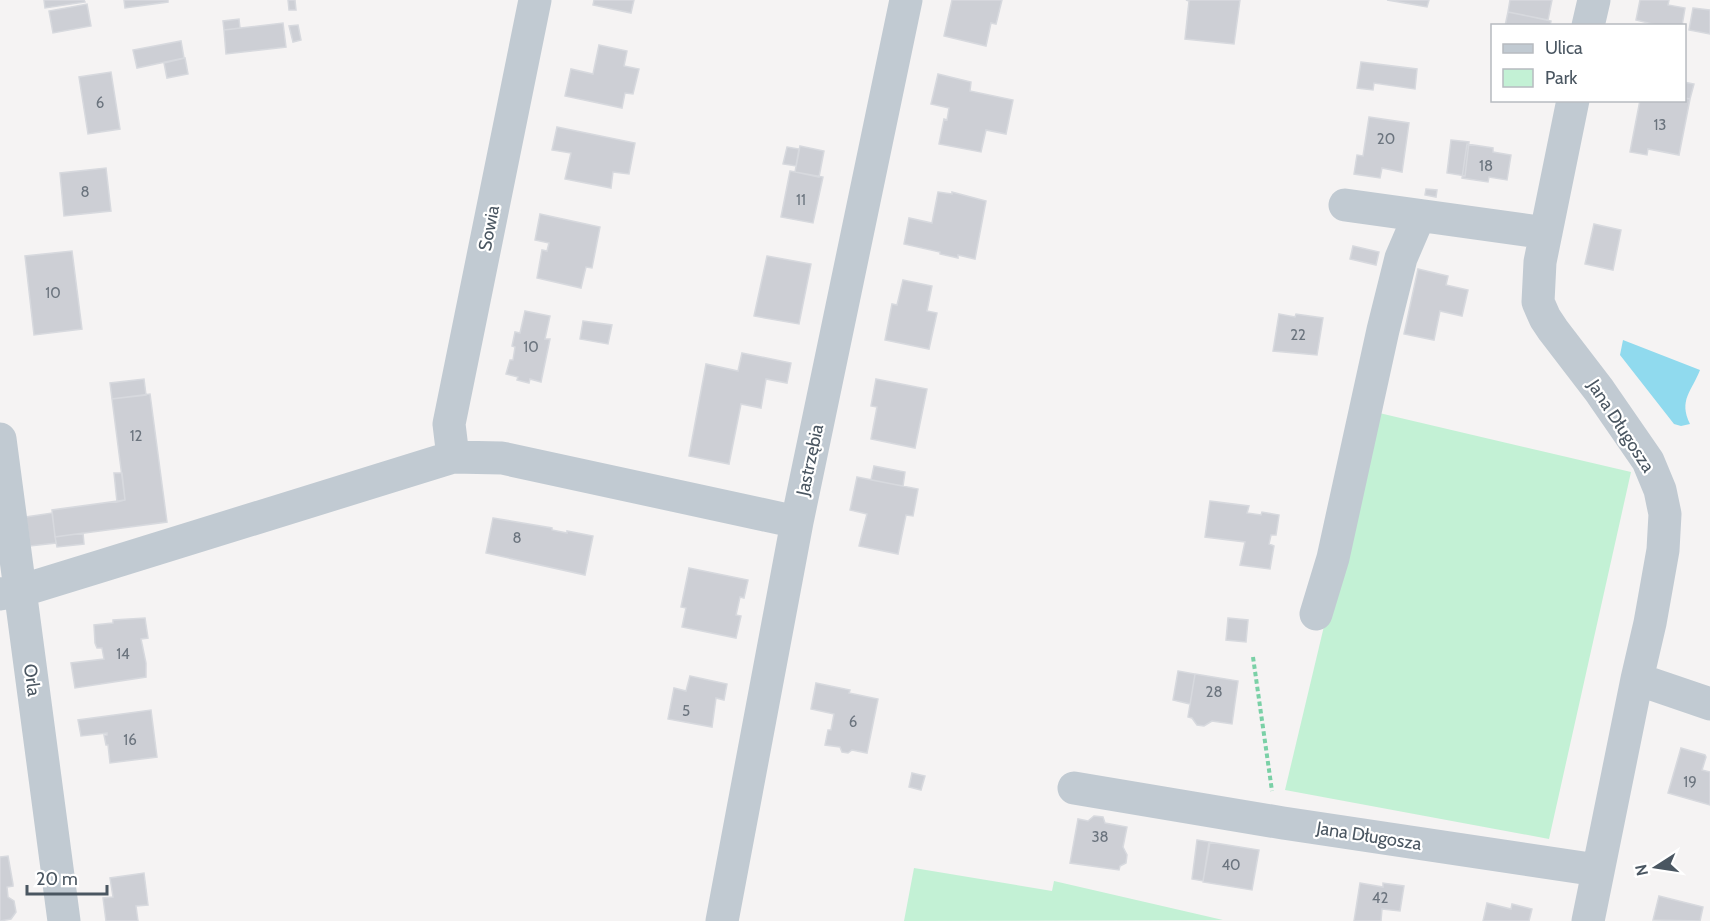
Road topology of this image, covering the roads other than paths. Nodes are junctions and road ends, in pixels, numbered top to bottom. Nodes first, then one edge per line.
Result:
1 (535, 0) edge
2 (906, 0) edge
3 (1594, 0) edge
4 (1588, 24) edge
5 (1573, 102) edge
6 (1345, 205) dead end
7 (1419, 216) junction
8 (1546, 233) junction
9 (0, 439) edge
10 (453, 457) junction
11 (797, 522) junction
12 (10, 592) edge
13 (1316, 614) dead end
14 (1637, 679) junction
15 (1710, 704) edge
16 (1074, 788) dead end
17 (1597, 870) junction
18 (64, 921) edge
19 (722, 921) edge
20 (1588, 921) edge

1 - 10 street, Sowia
2 - 11 street, Jastrzębia
3 - 4 street
5 - 8 street, Jana Długosza
6 - 7 street
7 - 8 street
7 - 13 street
8 - 14 street, Jana Długosza
9 - 12 street, Orla
10 - 11 street
10 - 12 street
11 - 19 street, Jastrzębia
12 - 18 street, Orla
14 - 15 street
14 - 17 street, Jana Długosza
16 - 17 street, Jana Długosza
17 - 20 street, Jana Długosza

